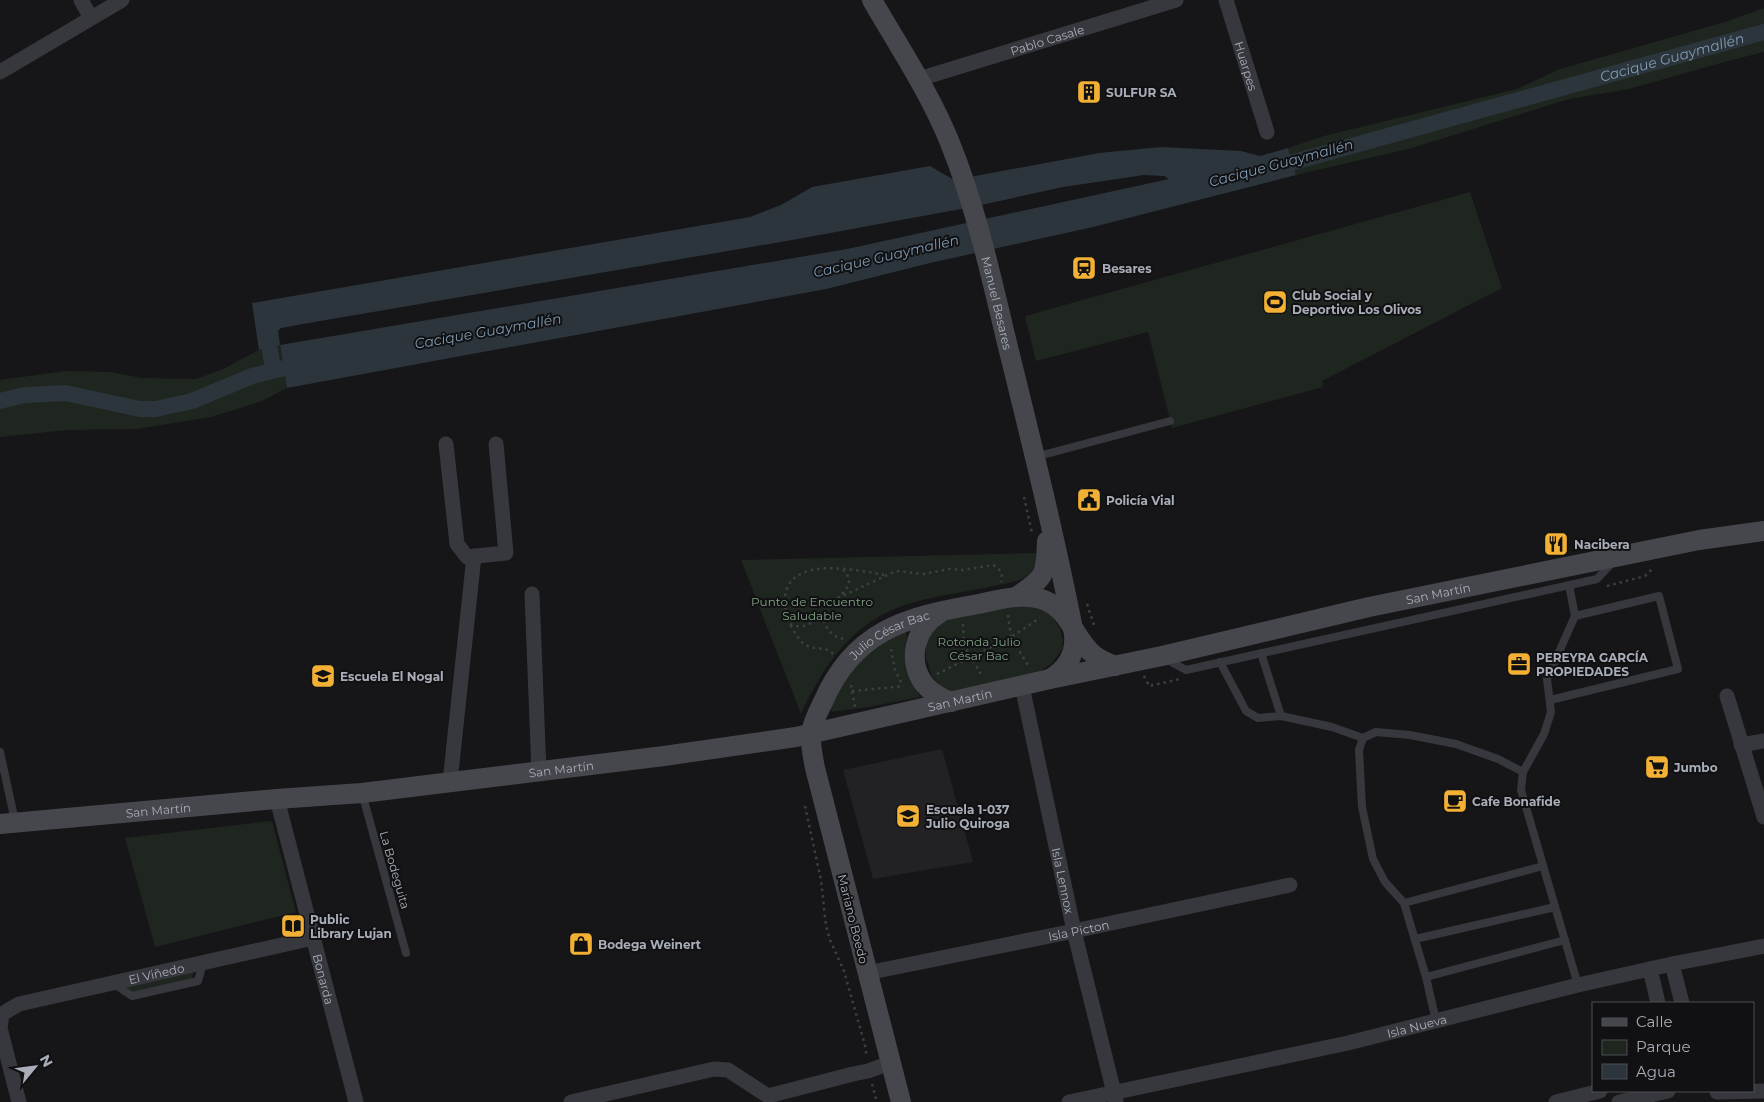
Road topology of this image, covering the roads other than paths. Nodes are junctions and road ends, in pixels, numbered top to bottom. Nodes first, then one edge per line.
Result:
1 (81, 0) edge
2 (122, 0) edge
3 (872, 0) edge
4 (1176, 0) edge
5 (1226, 0) edge
6 (91, 18) junction
7 (0, 72) edge
8 (919, 80) junction
9 (1267, 132) dead end
10 (1170, 421) dead end
11 (446, 444) dead end
12 (496, 444) dead end
13 (1035, 456) junction
14 (1048, 517) junction
15 (1764, 531) edge
16 (474, 556) junction
17 (1620, 556) junction
18 (1569, 585) junction
19 (532, 594) dead end
20 (1007, 594) junction
21 (956, 608) junction
22 (1575, 616) junction
23 (1072, 624) junction
24 (1261, 653) junction
25 (1162, 656) junction
26 (1220, 662) junction
27 (1115, 666) junction
28 (1037, 682) junction
29 (1727, 696) dead end
30 (1550, 700) junction
31 (951, 702) junction
32 (1281, 716) junction
33 (811, 734) junction
34 (1363, 738) junction
35 (1764, 741) edge
36 (1741, 745) junction
37 (0, 752) edge
38 (539, 772) junction
39 (1523, 772) junction
40 (450, 782) junction
41 (362, 793) junction
42 (277, 799) junction
43 (1764, 817) edge
44 (7, 823) edge
45 (1543, 866) junction
46 (1290, 885) dead end
47 (1404, 902) junction
48 (1555, 906) junction
49 (1074, 931) junction
50 (313, 938) junction
51 (1415, 940) junction
52 (1564, 940) junction
53 (1764, 946) edge
54 (406, 953) dead end
55 (1672, 964) junction
56 (1650, 969) junction
57 (867, 973) junction
58 (1426, 977) junction
59 (1578, 985) junction
60 (1658, 1002) edge
61 (1682, 1002) edge
62 (1436, 1020) junction
63 (890, 1063) junction
64 (1596, 1092) edge
65 (1664, 1092) edge
66 (1752, 1092) edge
67 (1716, 1095) edge
68 (787, 1096) edge
69 (1115, 1097) edge
70 (767, 1099) edge
71 (19, 1102) edge
72 (356, 1102) edge
73 (571, 1102) edge
74 (901, 1102) edge
75 (1069, 1102) edge
76 (1556, 1102) edge
77 (1619, 1102) edge

1 - 6 street
2 - 6 street
3 - 8 main road, Manuel Besares
4 - 8 street, Pablo Casale
5 - 9 street, Huarpes
6 - 7 street
8 - 13 main road, Manuel Besares
10 - 13 lane
11 - 16 street
12 - 16 street
13 - 14 main road, Manuel Besares
14 - 20 main road, Julio César Bac
14 - 23 main road, Manuel Besares
15 - 17 main road, San Martín
16 - 40 street
17 - 18 lane
17 - 25 main road, San Martín
18 - 22 lane
18 - 24 lane
19 - 38 street
20 - 21 main road, Julio César Bac
20 - 23 main road, Julio César Bac
21 - 31 main road
21 - 33 main road, Julio César Bac
22 - 30 lane
22 - 30 lane
23 - 27 main road
23 - 28 main road
24 - 26 lane
24 - 32 lane
25 - 26 lane
25 - 27 main road, San Martín
26 - 32 lane
27 - 28 main road, San Martín
28 - 31 main road, San Martín
28 - 49 street, Isla Lennox
29 - 36 street
30 - 39 lane
31 - 33 main road, San Martín
32 - 34 lane
33 - 38 main road, San Martín
33 - 57 main road, Mariano Boedo
34 - 39 lane
34 - 47 lane
35 - 36 street
36 - 43 street
37 - 44 lane
38 - 40 main road, San Martín
39 - 45 lane
40 - 41 main road, San Martín
41 - 42 main road, San Martín
41 - 54 lane, La Bodeguita
42 - 44 main road, San Martín
42 - 50 street, Bonarda
45 - 47 lane
45 - 48 lane
46 - 49 street, Isla Picton
47 - 51 lane
48 - 51 lane
48 - 52 lane
49 - 57 street, Isla Picton
49 - 69 street, Isla Lennox
50 - 71 street, El Viñedo
50 - 72 street, Bonarda
51 - 58 lane
52 - 58 lane
52 - 59 lane
53 - 55 street, Isla Nueva
55 - 56 street, Isla Nueva
55 - 61 street
56 - 59 street, Isla Nueva
56 - 60 street
57 - 63 main road, Mariano Boedo
58 - 62 lane
59 - 62 street, Isla Nueva
62 - 69 street, Isla Nueva
63 - 68 street
63 - 74 main road, Mariano Boedo
64 - 76 street
65 - 77 street
66 - 67 street
68 - 70 street
69 - 75 street, Isla Nueva
70 - 73 street

